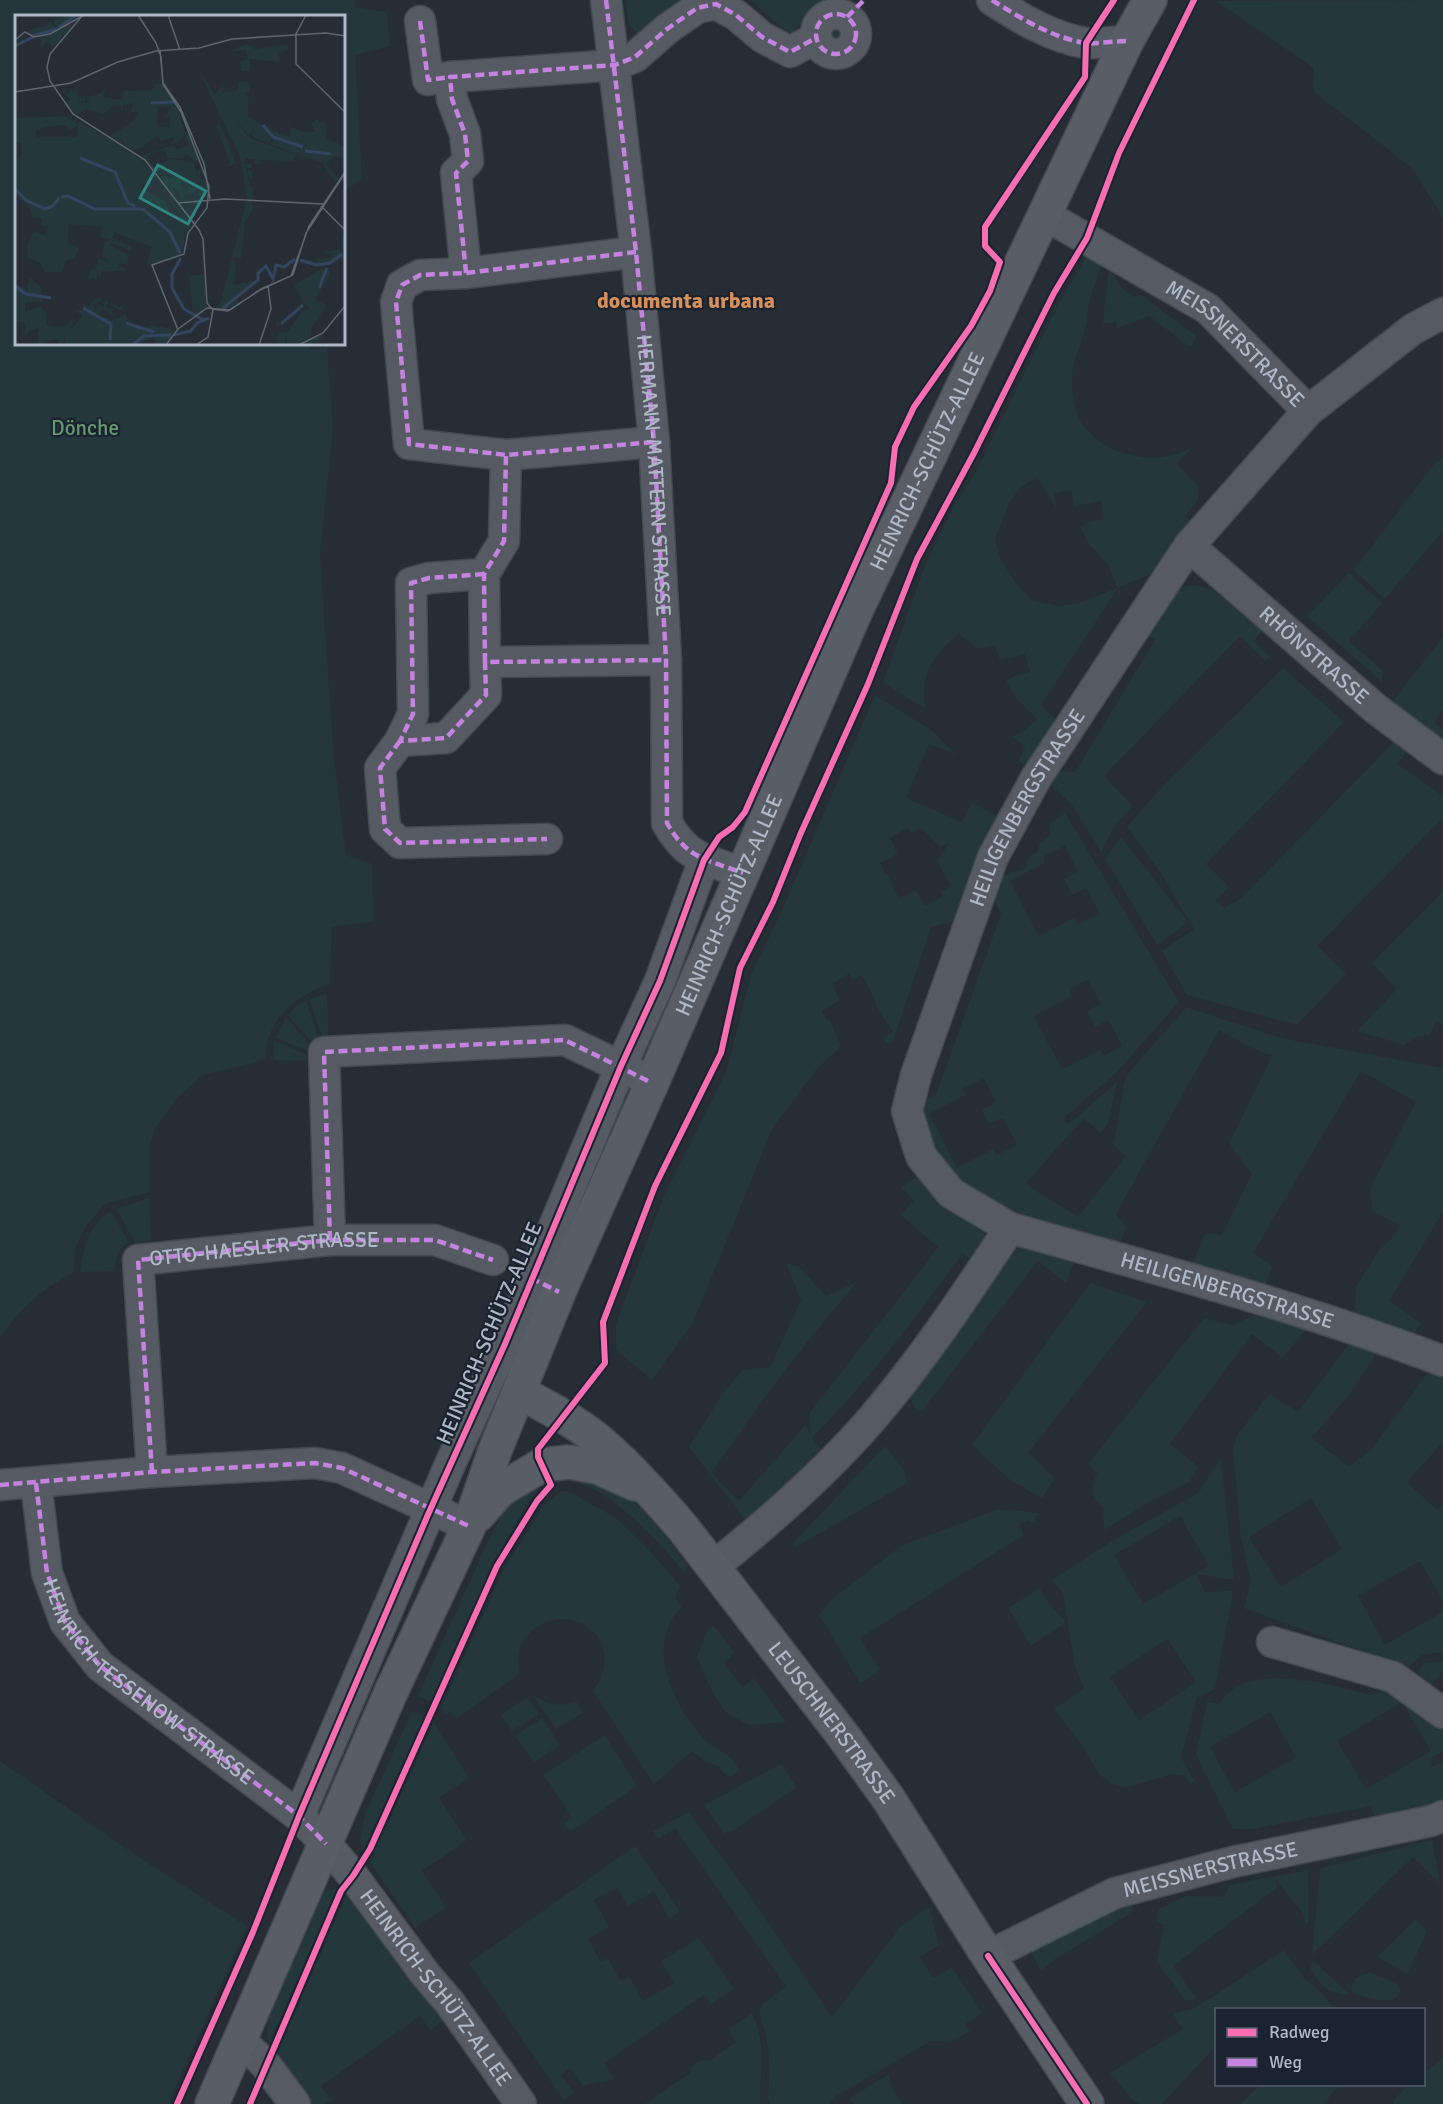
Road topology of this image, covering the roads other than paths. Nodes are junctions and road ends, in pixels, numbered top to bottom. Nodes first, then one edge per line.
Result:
1 (606, 0) edge
2 (992, 0) edge
3 (1150, 0) edge
4 (855, 8) edge
5 (420, 21) dead end
6 (1127, 41) junction
7 (615, 65) junction
8 (450, 77) junction
9 (1045, 215) junction
10 (636, 252) junction
11 (466, 273) junction
12 (1443, 314) edge
13 (1308, 411) junction
14 (654, 442) junction
15 (506, 454) junction
16 (1189, 546) junction
17 (484, 574) junction
18 (666, 660) junction
19 (485, 662) junction
20 (400, 741) junction
21 (1443, 759) edge
22 (547, 838) dead end
23 (704, 860) junction
24 (743, 873) junction
25 (621, 1066) junction
26 (652, 1083) junction
27 (1010, 1228) junction
28 (330, 1240) junction
29 (493, 1260) dead end
30 (545, 1285) junction
31 (1443, 1361) edge
32 (519, 1392) junction
33 (152, 1472) junction
34 (36, 1483) junction
35 (0, 1485) edge
36 (656, 1496) junction
37 (430, 1510) junction
38 (469, 1526) junction
39 (713, 1567) junction
40 (1272, 1642) dead end
41 (1443, 1713) edge
42 (299, 1816) junction
43 (1443, 1816) edge
44 (326, 1844) junction
45 (988, 1956) junction
46 (240, 2040) junction
47 (212, 2104) edge
48 (295, 2104) edge
49 (521, 2104) edge
50 (1087, 2104) edge

1 - 7 street, HERMANN-MATTERN-STRASSE
2 - 6 street
3 - 6 main road, HEINRICH-SCHÜTZ-ALLEE
4 - 7 street
5 - 8 street
6 - 9 main road, HEINRICH-SCHÜTZ-ALLEE
7 - 8 street
7 - 10 street, HERMANN-MATTERN-STRASSE
8 - 11 street
9 - 13 street, MEISSNERSTRASSE
9 - 24 main road, HEINRICH-SCHÜTZ-ALLEE
10 - 11 street
10 - 14 street, HERMANN-MATTERN-STRASSE
11 - 15 street
12 - 13 street, MEISSNERSTRASSE
13 - 16 street, HEILIGENBERGSTRASSE
14 - 15 street
14 - 18 street, HERMANN-MATTERN-STRASSE
15 - 17 street
16 - 21 street, RHÖNSTRASSE
16 - 27 street, HEILIGENBERGSTRASSE
17 - 19 street
17 - 20 street
18 - 19 street
18 - 23 street, HERMANN-MATTERN-STRASSE
19 - 20 street
20 - 22 street
23 - 24 street, HERMANN-MATTERN-STRASSE
23 - 25 street, HEINRICH-SCHÜTZ-ALLEE
24 - 26 main road, HEINRICH-SCHÜTZ-ALLEE
25 - 26 street
25 - 28 street
25 - 30 street, HEINRICH-SCHÜTZ-ALLEE
26 - 30 main road, HEINRICH-SCHÜTZ-ALLEE
27 - 31 street, HEILIGENBERGSTRASSE
27 - 39 street
28 - 29 street, OTTO-HAESLER-STRASSE
28 - 33 street, OTTO-HAESLER-STRASSE
30 - 32 main road, HEINRICH-SCHÜTZ-ALLEE
30 - 37 street, HEINRICH-SCHÜTZ-ALLEE
32 - 36 main road, LEUSCHNERSTRASSE
32 - 38 main road, HEINRICH-SCHÜTZ-ALLEE
33 - 34 street
33 - 37 street
34 - 35 street
34 - 42 street, HEINRICH-TESSENOW-STRASSE
36 - 38 main road
36 - 39 main road, LEUSCHNERSTRASSE
37 - 38 street
37 - 42 street, HEINRICH-SCHÜTZ-ALLEE
38 - 44 main road, HEINRICH-SCHÜTZ-ALLEE
39 - 45 main road, LEUSCHNERSTRASSE
40 - 41 street
42 - 44 street, HEINRICH-TESSENOW-STRASSE
43 - 45 street, MEISSNERSTRASSE
44 - 46 main road, HEINRICH-SCHÜTZ-ALLEE
44 - 49 street, HEINRICH-SCHÜTZ-ALLEE
45 - 50 main road, LEUSCHNERSTRASSE
46 - 47 main road, HEINRICH-SCHÜTZ-ALLEE
46 - 48 street

